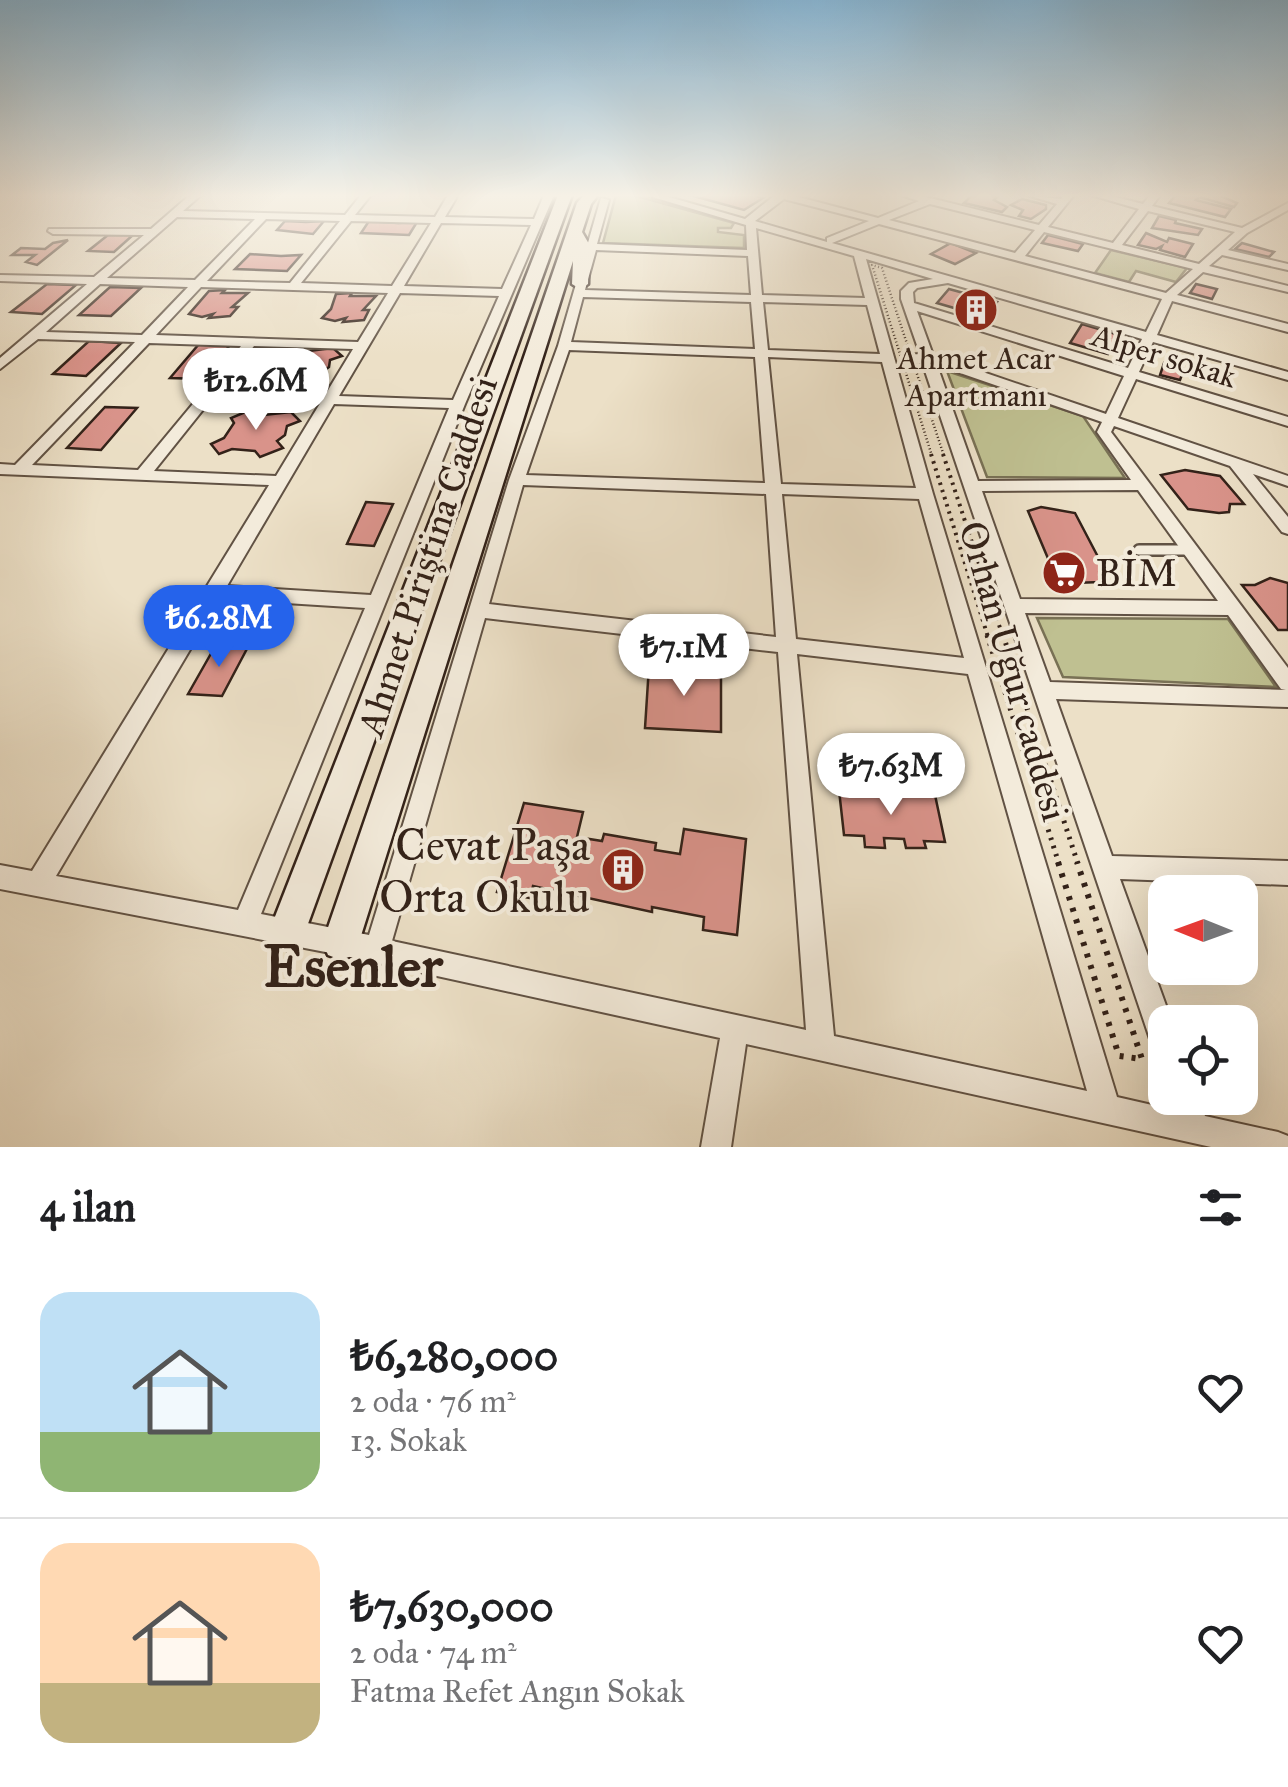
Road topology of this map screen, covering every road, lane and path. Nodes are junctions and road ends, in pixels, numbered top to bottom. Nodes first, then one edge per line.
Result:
1 (135, 249) edge
2 (230, 249) edge
3 (323, 249) edge
4 (422, 249) edge
5 (526, 249) edge
6 (552, 249) edge
7 (554, 249) edge
8 (569, 249) edge
9 (725, 249) edge
10 (753, 249) edge
11 (841, 249) edge
12 (861, 249) edge
13 (991, 249) edge
14 (1025, 249) edge
15 (1121, 249) edge
16 (1220, 249) edge
17 (1217, 251) junction
18 (753, 253) junction
19 (859, 254) junction
20 (1019, 256) junction
21 (1285, 263) edge
22 (1199, 267) junction
23 (0, 278) edge
24 (98, 280) junction
25 (947, 280) junction
26 (198, 281) junction
27 (295, 284) junction
28 (399, 287) junction
29 (579, 289) junction
30 (1288, 289) edge
31 (507, 293) junction
32 (1169, 296) junction
33 (758, 298) junction
34 (872, 302) junction
35 (908, 305) junction
36 (1288, 328) edge
37 (1149, 334) junction
38 (35, 335) junction
39 (143, 339) junction
40 (250, 343) junction
41 (363, 346) junction
42 (564, 346) junction
43 (762, 352) junction
44 (888, 358) junction
45 (919, 358) junction
46 (0, 365) edge
47 (1288, 373) edge
48 (1132, 375) junction
49 (332, 400) junction
50 (458, 404) junction
51 (1108, 418) junction
52 (1288, 422) edge
53 (947, 442) junction
54 (1235, 462) junction
55 (0, 469) edge
56 (20, 470) junction
57 (142, 475) junction
58 (517, 480) junction
59 (283, 481) junction
60 (1288, 481) edge
61 (1139, 484) junction
62 (973, 486) junction
63 (774, 488) junction
64 (925, 494) junction
65 (1288, 528) edge
66 (1139, 550) dead end
67 (1188, 550) junction
68 (214, 592) junction
69 (376, 602) junction
70 (1016, 606) junction
71 (1232, 608) junction
72 (478, 610) junction
73 (788, 645) junction
74 (976, 667) junction
75 (1288, 683) edge
76 (1044, 690) junction
77 (1288, 699) edge
78 (1106, 866) junction
79 (1288, 873) edge
80 (0, 878) edge
81 (38, 884) junction
82 (245, 924) junction
83 (288, 932) junction
84 (341, 942) junction
85 (376, 950) junction
86 (1153, 1005) edge
87 (735, 1027) junction
88 (822, 1046) junction
89 (1106, 1107) junction
90 (1190, 1115) edge
91 (1194, 1128) junction
92 (1263, 1145) edge
93 (716, 1147) edge

1 - 24 street
2 - 26 street
3 - 27 street
4 - 28 street
5 - 31 street
6 - 83 street, Ahmet Piriştina Caddesi
7 - 84 street, Ahmet Piriştina Caddesi
8 - 29 street
9 - 18 street
10 - 18 street
11 - 19 street
12 - 37 street
13 - 20 street
14 - 20 street
15 - 22 street
16 - 17 street
17 - 21 street
17 - 22 street
18 - 33 street
19 - 25 street
19 - 34 street, Orhan Uğur caddesi
20 - 32 street
22 - 30 street
22 - 32 street
23 - 24 street
24 - 26 street
24 - 38 street
25 - 35 street
25 - 37 street
26 - 27 street
26 - 39 street
27 - 28 street
28 - 31 street
28 - 41 street
29 - 33 street
29 - 42 street
31 - 50 street
32 - 36 street
32 - 37 street
33 - 34 street
33 - 43 street
34 - 44 street, Orhan Uğur caddesi
35 - 45 street
35 - 48 street, Alper sokak
37 - 47 street
37 - 48 street
38 - 39 street
38 - 46 street
39 - 40 street
39 - 56 street
40 - 41 street
40 - 57 street
41 - 49 street
42 - 43 street
42 - 58 street
43 - 44 street
43 - 63 street
44 - 64 street, Orhan Uğur caddesi
45 - 51 street
45 - 53 street
45 - 53 path
45 - 53 path
48 - 51 street
48 - 52 street, Alper sokak
49 - 50 street
49 - 59 street
50 - 69 street
51 - 54 street
51 - 61 street
53 - 62 street
54 - 60 street
54 - 65 street
55 - 56 street
56 - 57 street
57 - 59 street
58 - 63 street
58 - 72 street
59 - 68 street
61 - 62 street
61 - 67 street
62 - 70 street
63 - 64 street
63 - 73 street
64 - 74 street, Orhan Uğur caddesi
66 - 67 lane
67 - 71 street
68 - 69 street
68 - 81 street
69 - 82 street
70 - 71 street
70 - 76 street
71 - 75 street
72 - 73 street
72 - 85 street
73 - 74 street
73 - 88 street
74 - 89 street, Orhan Uğur caddesi
76 - 77 street
76 - 78 street
78 - 79 street
78 - 86 street
80 - 81 street
81 - 82 street
82 - 83 street
83 - 84 street
84 - 85 street
85 - 87 street
87 - 88 street
87 - 93 street
88 - 89 street
89 - 91 street
90 - 91 street
91 - 92 street

